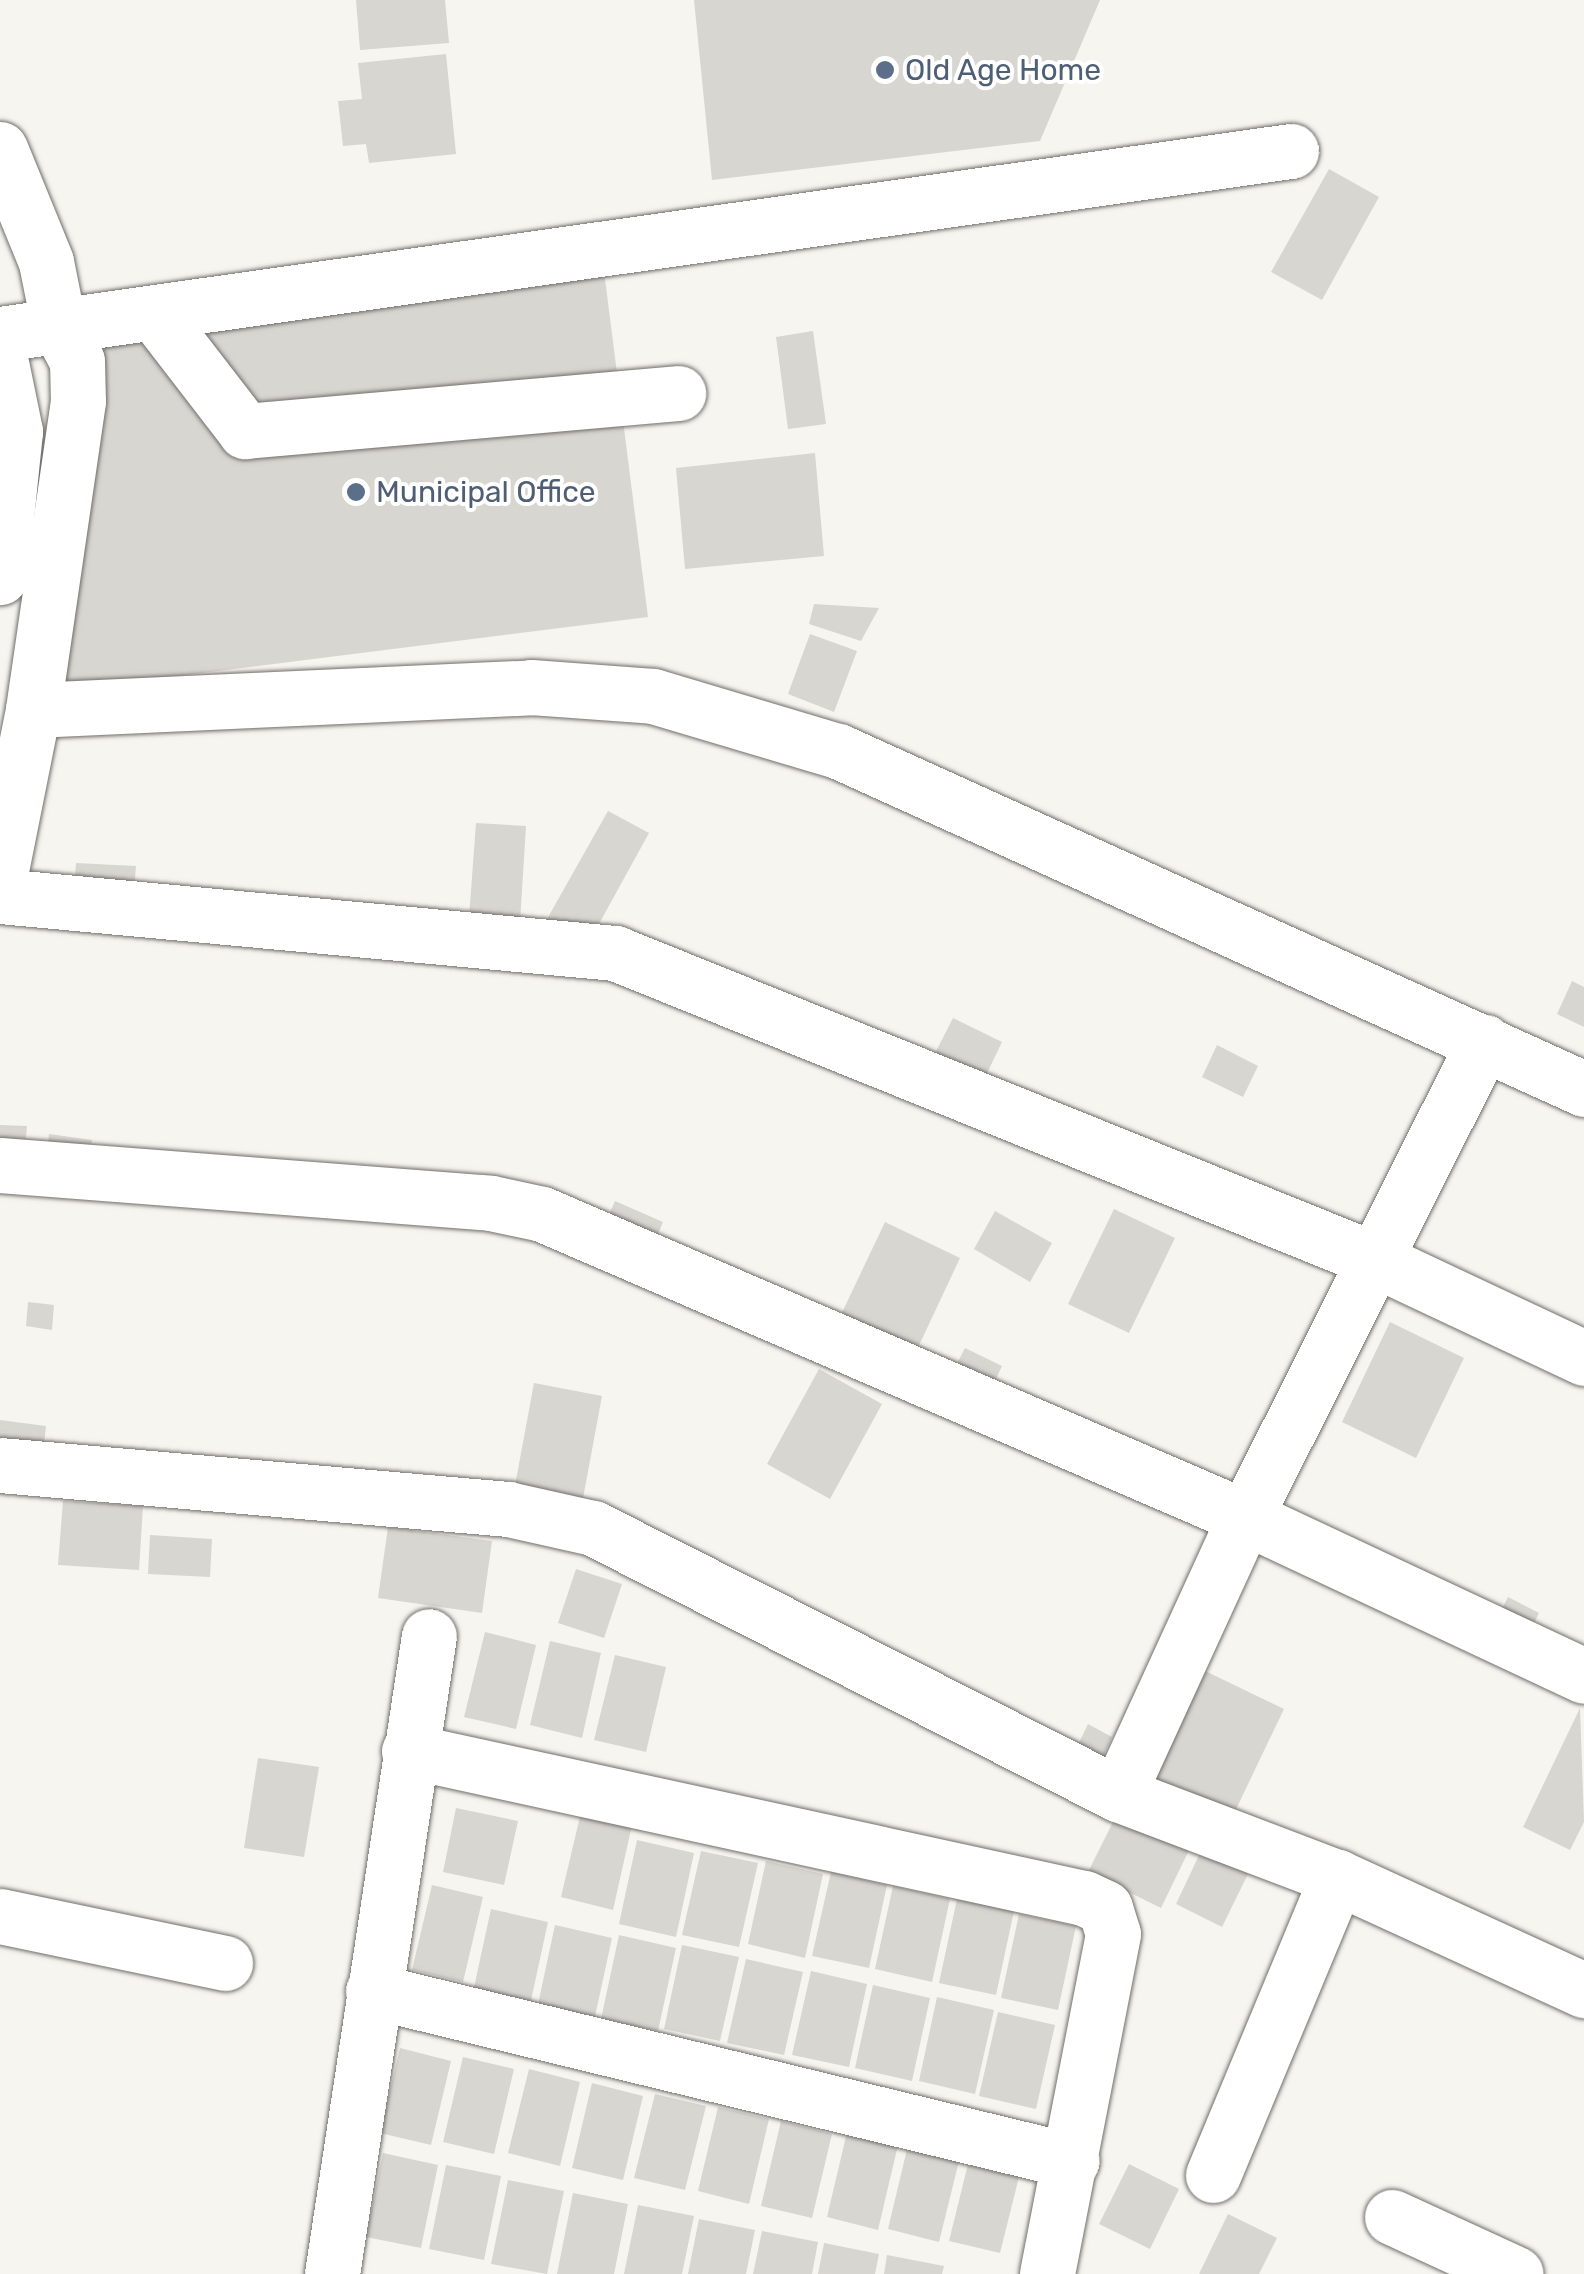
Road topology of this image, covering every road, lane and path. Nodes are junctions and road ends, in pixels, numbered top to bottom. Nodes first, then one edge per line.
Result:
1 (0, 148) edge
2 (1291, 150) dead end
3 (155, 314) junction
4 (59, 327) junction
5 (0, 334) edge
6 (0, 358) edge
7 (678, 393) dead end
8 (0, 577) edge
9 (32, 710) junction
10 (0, 875) edge
11 (0, 896) edge
12 (1484, 1042) junction
13 (1584, 1089) edge
14 (0, 1165) edge
15 (1376, 1260) junction
16 (1584, 1358) edge
17 (0, 1465) edge
18 (1244, 1517) junction
19 (430, 1636) dead end
20 (1584, 1676) edge
21 (408, 1751) junction
22 (1118, 1794) junction
23 (1337, 1877) junction
24 (0, 1916) edge
25 (225, 1963) dead end
26 (1584, 1990) edge
27 (373, 1991) junction
28 (1072, 2161) junction
29 (1213, 2175) dead end
30 (1392, 2217) dead end
31 (332, 2274) edge
32 (1047, 2274) edge
33 (1516, 2274) edge

1 - 4 street
2 - 3 street
3 - 4 street
3 - 7 street
4 - 5 street
4 - 9 street
6 - 8 street
9 - 10 street
9 - 12 street
11 - 15 street
12 - 13 street
12 - 15 street
14 - 18 street
15 - 16 street
15 - 18 street
17 - 22 street
18 - 20 street
18 - 22 street
19 - 21 street
21 - 27 street
21 - 28 street
22 - 23 street
23 - 26 street
23 - 29 street
24 - 25 street
27 - 28 street
27 - 31 street
28 - 32 street
30 - 33 street

